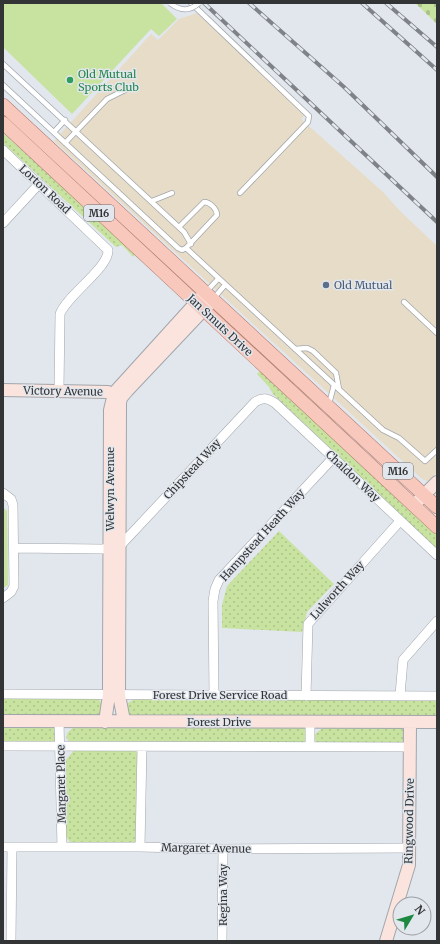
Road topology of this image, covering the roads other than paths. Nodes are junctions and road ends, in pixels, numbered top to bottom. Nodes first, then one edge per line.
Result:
1 (170, 3) edge
2 (191, 3) edge
3 (199, 3) edge
4 (3, 64) edge
5 (3, 85) edge
6 (131, 87) dead end
7 (3, 105) edge
8 (65, 120) junction
9 (3, 123) edge
10 (76, 131) junction
11 (54, 132) junction
12 (65, 143) junction
13 (3, 150) edge
14 (39, 184) junction
15 (240, 193) dead end
16 (172, 194) dead end
17 (152, 201) junction
18 (3, 223) edge
19 (179, 227) junction
20 (191, 244) junction
21 (186, 248) junction
22 (218, 279) junction
23 (225, 285) junction
24 (209, 296) junction
25 (404, 302) dead end
26 (199, 306) junction
27 (437, 333) edge
28 (295, 349) junction
29 (334, 385) junction
30 (339, 389) junction
31 (3, 390) edge
32 (60, 390) junction
33 (97, 392) junction
34 (118, 396) junction
35 (267, 399) joint
36 (328, 407) junction
37 (110, 410) junction
38 (437, 450) edge
39 (333, 458) junction
40 (437, 482) edge
41 (3, 493) edge
42 (433, 501) edge
43 (419, 509) junction
44 (400, 521) junction
45 (437, 527) edge
46 (115, 547) junction
47 (14, 548) junction
48 (437, 555) edge
49 (3, 598) edge
50 (437, 621) edge
51 (3, 694) edge
52 (114, 695) junction
53 (214, 695) junction
54 (400, 695) junction
55 (306, 696) junction
56 (437, 696) edge
57 (3, 721) edge
58 (59, 721) junction
59 (124, 721) junction
60 (105, 722) junction
61 (310, 722) junction
62 (436, 722) edge
63 (410, 723) junction
64 (3, 746) edge
65 (61, 746) junction
66 (310, 746) junction
67 (142, 747) junction
68 (410, 747) junction
69 (7, 847) edge
70 (62, 847) junction
71 (140, 847) junction
72 (410, 848) junction
73 (223, 849) junction
74 (12, 941) edge
75 (222, 941) edge
76 (386, 941) edge

1 - 3 lane, bridge
2 - 15 lane
4 - 8 lane
5 - 11 lane
6 - 10 lane
7 - 24 main road, Jan Smuts Drive / M16
8 - 10 lane
8 - 11 lane
9 - 26 main road, Jan Smuts Drive / M16
10 - 12 lane
10 - 17 lane
11 - 12 lane
12 - 21 lane
13 - 14 street, Lorton Road
14 - 18 street
14 - 32 street, Lorton Road
16 - 17 lane
17 - 19 lane
19 - 20 lane
19 - 20 lane
20 - 21 lane
21 - 22 lane
22 - 23 lane
22 - 24 lane
23 - 24 lane
23 - 28 lane
24 - 26 street, Welwyn Avenue
24 - 36 main road, Jan Smuts Drive / M16
25 - 27 lane
26 - 34 street, Welwyn Avenue
26 - 43 main road, Jan Smuts Drive / M16
28 - 29 lane
28 - 30 lane
29 - 30 lane
29 - 36 lane
30 - 38 lane
31 - 32 street, Victory Avenue
32 - 33 street, Victory Avenue
33 - 34 street, Victory Avenue
33 - 37 street
34 - 37 street, Welwyn Avenue
34 - 46 street, Welwyn Avenue
35 - 39 street, Chaldon Way
35 - 46 street, Chipstead Way
36 - 42 main road, Jan Smuts Drive / M16
37 - 46 street, Welwyn Avenue
39 - 44 street, Chaldon Way
39 - 53 street, Hampstead Heath Way
40 - 42 street
41 - 47 street
42 - 43 street
43 - 45 main road, Jan Smuts Drive / M16
44 - 48 street, Chaldon Way
44 - 55 street, Lulworth Way
46 - 47 street
46 - 52 street, Welwyn Avenue
47 - 49 street
50 - 54 street
51 - 52 street, Forest Drive Service Road
52 - 53 street, Forest Drive Service Road
52 - 59 street, Welwyn Avenue
52 - 60 street, Welwyn Avenue
53 - 55 street, Forest Drive Service Road
54 - 55 street, Forest Drive Service Road
54 - 56 street, Forest Drive Service Road
57 - 58 street, Forest Drive
58 - 60 street, Forest Drive
58 - 65 street, Margaret Place
59 - 60 street, Forest Drive
59 - 61 street, Forest Drive
61 - 63 street, Forest Drive
61 - 66 street
62 - 63 street, Forest Drive
63 - 68 street, Ringwood Drive
64 - 65 street
65 - 67 street
65 - 70 street, Margaret Place
66 - 67 street
66 - 68 street
67 - 71 street
68 - 72 street, Ringwood Drive
69 - 70 street, Margaret Avenue
69 - 74 street
70 - 71 street, Margaret Avenue
71 - 73 street, Margaret Avenue
72 - 73 street, Margaret Avenue
72 - 76 street, Ringwood Drive
73 - 75 street, Regina Way

